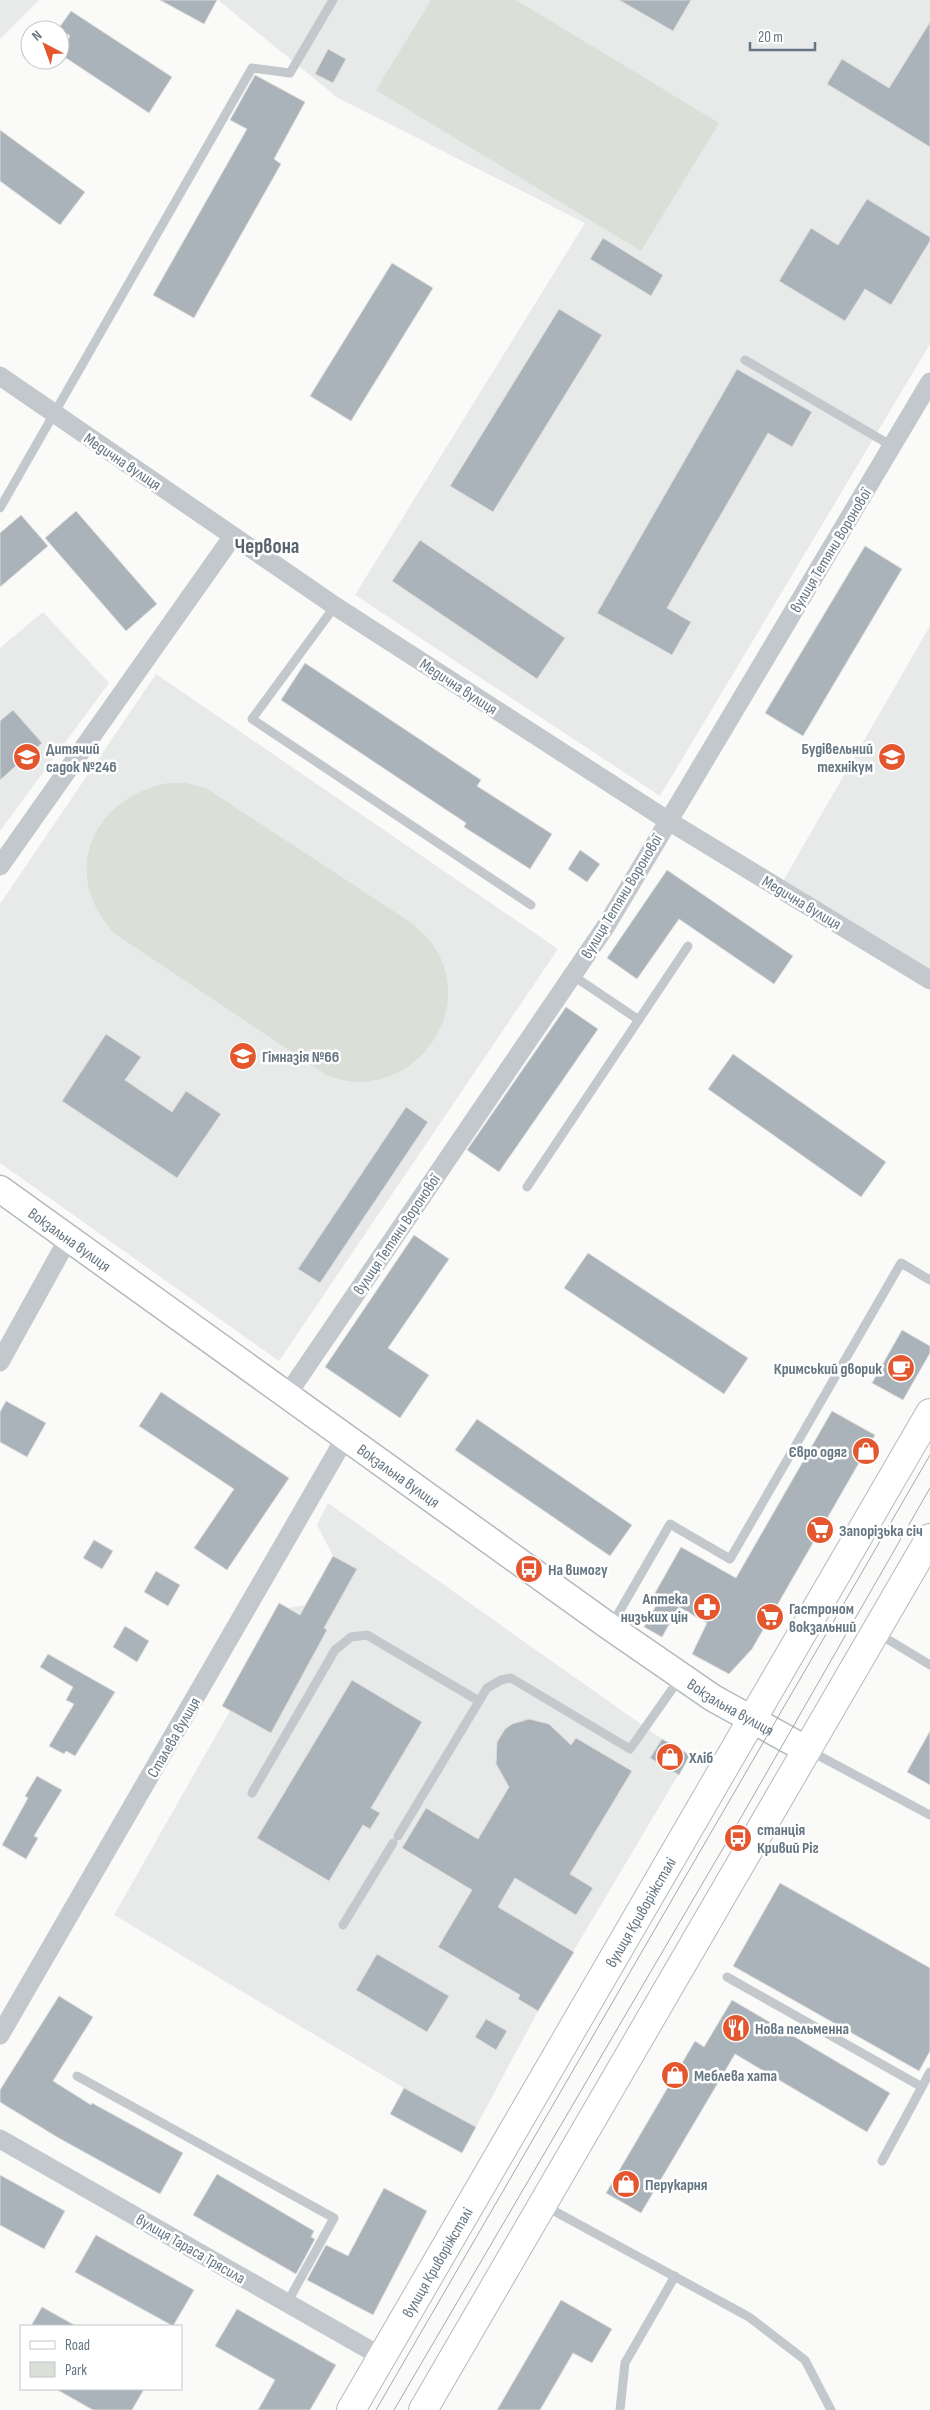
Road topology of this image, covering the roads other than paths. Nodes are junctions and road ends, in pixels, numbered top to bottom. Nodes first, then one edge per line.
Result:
1 (334, 0) edge
2 (745, 360) dead end
3 (0, 376) edge
4 (930, 382) edge
5 (54, 414) junction
6 (892, 446) junction
7 (0, 508) edge
8 (233, 536) junction
9 (335, 606) junction
10 (667, 820) junction
11 (0, 866) edge
12 (531, 906) dead end
13 (688, 946) dead end
14 (571, 975) junction
15 (930, 980) edge
16 (639, 1020) junction
17 (527, 1187) dead end
18 (0, 1189) edge
19 (70, 1237) junction
20 (930, 1280) edge
21 (0, 1362) edge
22 (287, 1395) junction
23 (930, 1412) edge
24 (345, 1438) junction
25 (930, 1538) edge
26 (610, 1627) junction
27 (876, 1632) junction
28 (930, 1665) edge
29 (681, 1676) junction
30 (479, 1701) junction
31 (752, 1719) junction
32 (807, 1750) junction
33 (252, 1793) dead end
34 (930, 1815) edge
35 (343, 1925) dead end
36 (727, 1977) dead end
37 (0, 2035) edge
38 (930, 2072) edge
39 (77, 2076) dead end
40 (922, 2087) junction
41 (0, 2139) edge
42 (882, 2161) dead end
43 (543, 2205) junction
44 (675, 2276) junction
45 (287, 2303) junction
46 (382, 2356) junction
47 (350, 2410) edge
48 (423, 2410) edge
49 (620, 2410) edge
50 (831, 2410) edge

1 - 5 lane
2 - 6 lane
3 - 5 street, Медична вулиця
4 - 6 street, вулиця Тетяни Воронової
5 - 7 lane
5 - 8 street, Медична вулиця
6 - 10 street, вулиця Тетяни Воронової
8 - 9 street, Медична вулиця
8 - 11 street
9 - 10 street, Медична вулиця
9 - 12 lane
10 - 14 street, вулиця Тетяни Воронової
10 - 15 street, Медична вулиця
13 - 16 lane
14 - 16 lane
14 - 22 street, вулиця Тетяни Воронової
16 - 17 lane
18 - 19 street, Вокзальна вулиця
19 - 21 street
19 - 22 street, Вокзальна вулиця
20 - 26 lane
22 - 24 street, Вокзальна вулиця
23 - 31 main road, вулиця Криворіжсталі
24 - 26 street, Вокзальна вулиця
24 - 37 street, Сталева вулиця
25 - 27 main road
26 - 29 street, Вокзальна вулиця
27 - 28 lane
27 - 32 main road
29 - 30 lane
29 - 31 street, Вокзальна вулиця
30 - 33 lane
30 - 35 lane
31 - 32 street, Вокзальна вулиця
31 - 46 main road, вулиця Криворіжсталі
32 - 34 lane
32 - 43 main road
36 - 40 lane
38 - 40 lane
39 - 45 lane
40 - 42 lane
41 - 45 street, вулиця Тараса Трясила
43 - 44 lane
43 - 48 main road
44 - 49 lane
44 - 50 lane
45 - 46 street, вулиця Тараса Трясила
46 - 47 main road, вулиця Криворіжсталі

